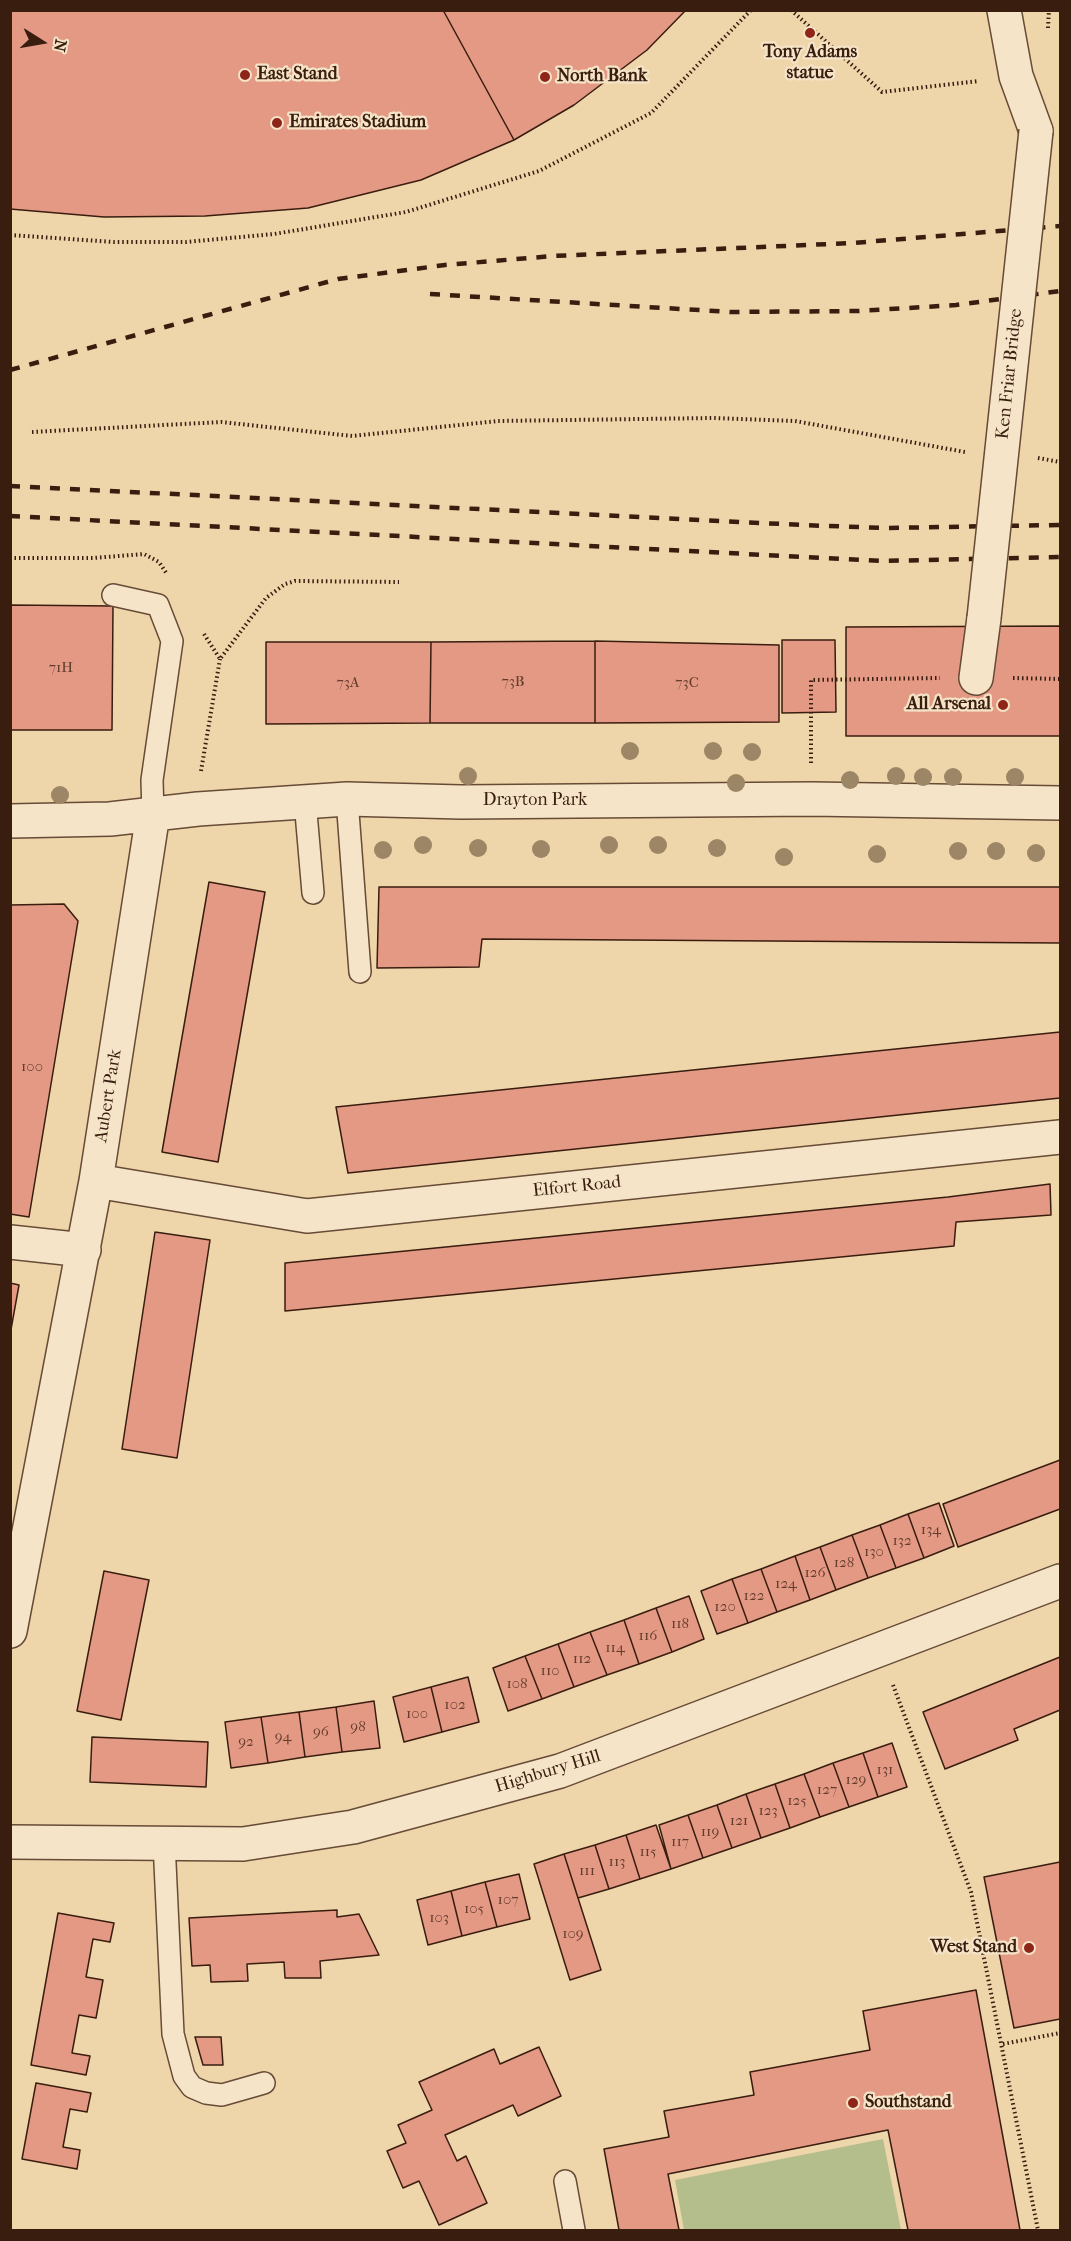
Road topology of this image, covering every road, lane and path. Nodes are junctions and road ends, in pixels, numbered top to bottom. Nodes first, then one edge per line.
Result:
1 (750, 10) edge
2 (790, 10) edge
3 (1004, 10) edge
4 (970, 82) dead end
5 (10, 236) edge
6 (32, 432) dead end
7 (877, 435) dead end
8 (10, 558) edge
9 (171, 579) dead end
10 (399, 582) dead end
11 (113, 595) dead end
12 (202, 629) dead end
13 (220, 659) junction
14 (976, 678) junction
15 (1060, 679) edge
16 (203, 747) dead end
17 (347, 799) junction
18 (811, 799) junction
19 (306, 801) junction
20 (1060, 803) edge
21 (153, 814) junction
22 (10, 821) edge
23 (313, 893) dead end
24 (360, 972) dead end
25 (1060, 1137) edge
26 (96, 1180) junction
27 (10, 1242) edge
28 (84, 1250) junction
29 (1060, 1581) edge
30 (10, 1631) edge
31 (880, 1651) junction
32 (10, 1842) edge
33 (164, 1842) junction
34 (1060, 2033) edge
35 (1003, 2044) junction
36 (264, 2083) dead end
37 (565, 2181) dead end
38 (574, 2230) edge
39 (1038, 2230) edge

1 - 5 path
2 - 4 path
3 - 14 street, Ken Friar Bridge, bridge
6 - 7 path
8 - 9 path
10 - 13 path
11 - 21 lane, Aubert Park
12 - 13 path
13 - 16 path
14 - 15 path
14 - 18 path
17 - 18 street, Drayton Park
17 - 19 street, Drayton Park
17 - 24 lane
18 - 20 street, Drayton Park
19 - 21 street, Drayton Park
19 - 23 lane
21 - 22 street, Drayton Park
21 - 26 street, Aubert Park
25 - 26 street, Elfort Road
26 - 28 street, Aubert Park
27 - 28 street
28 - 30 street, Aubert Park
29 - 31 street, Highbury Hill
31 - 33 street, Highbury Hill
31 - 35 path
32 - 33 street, Highbury Hill
33 - 36 lane
34 - 35 path
35 - 39 path
37 - 38 lane

